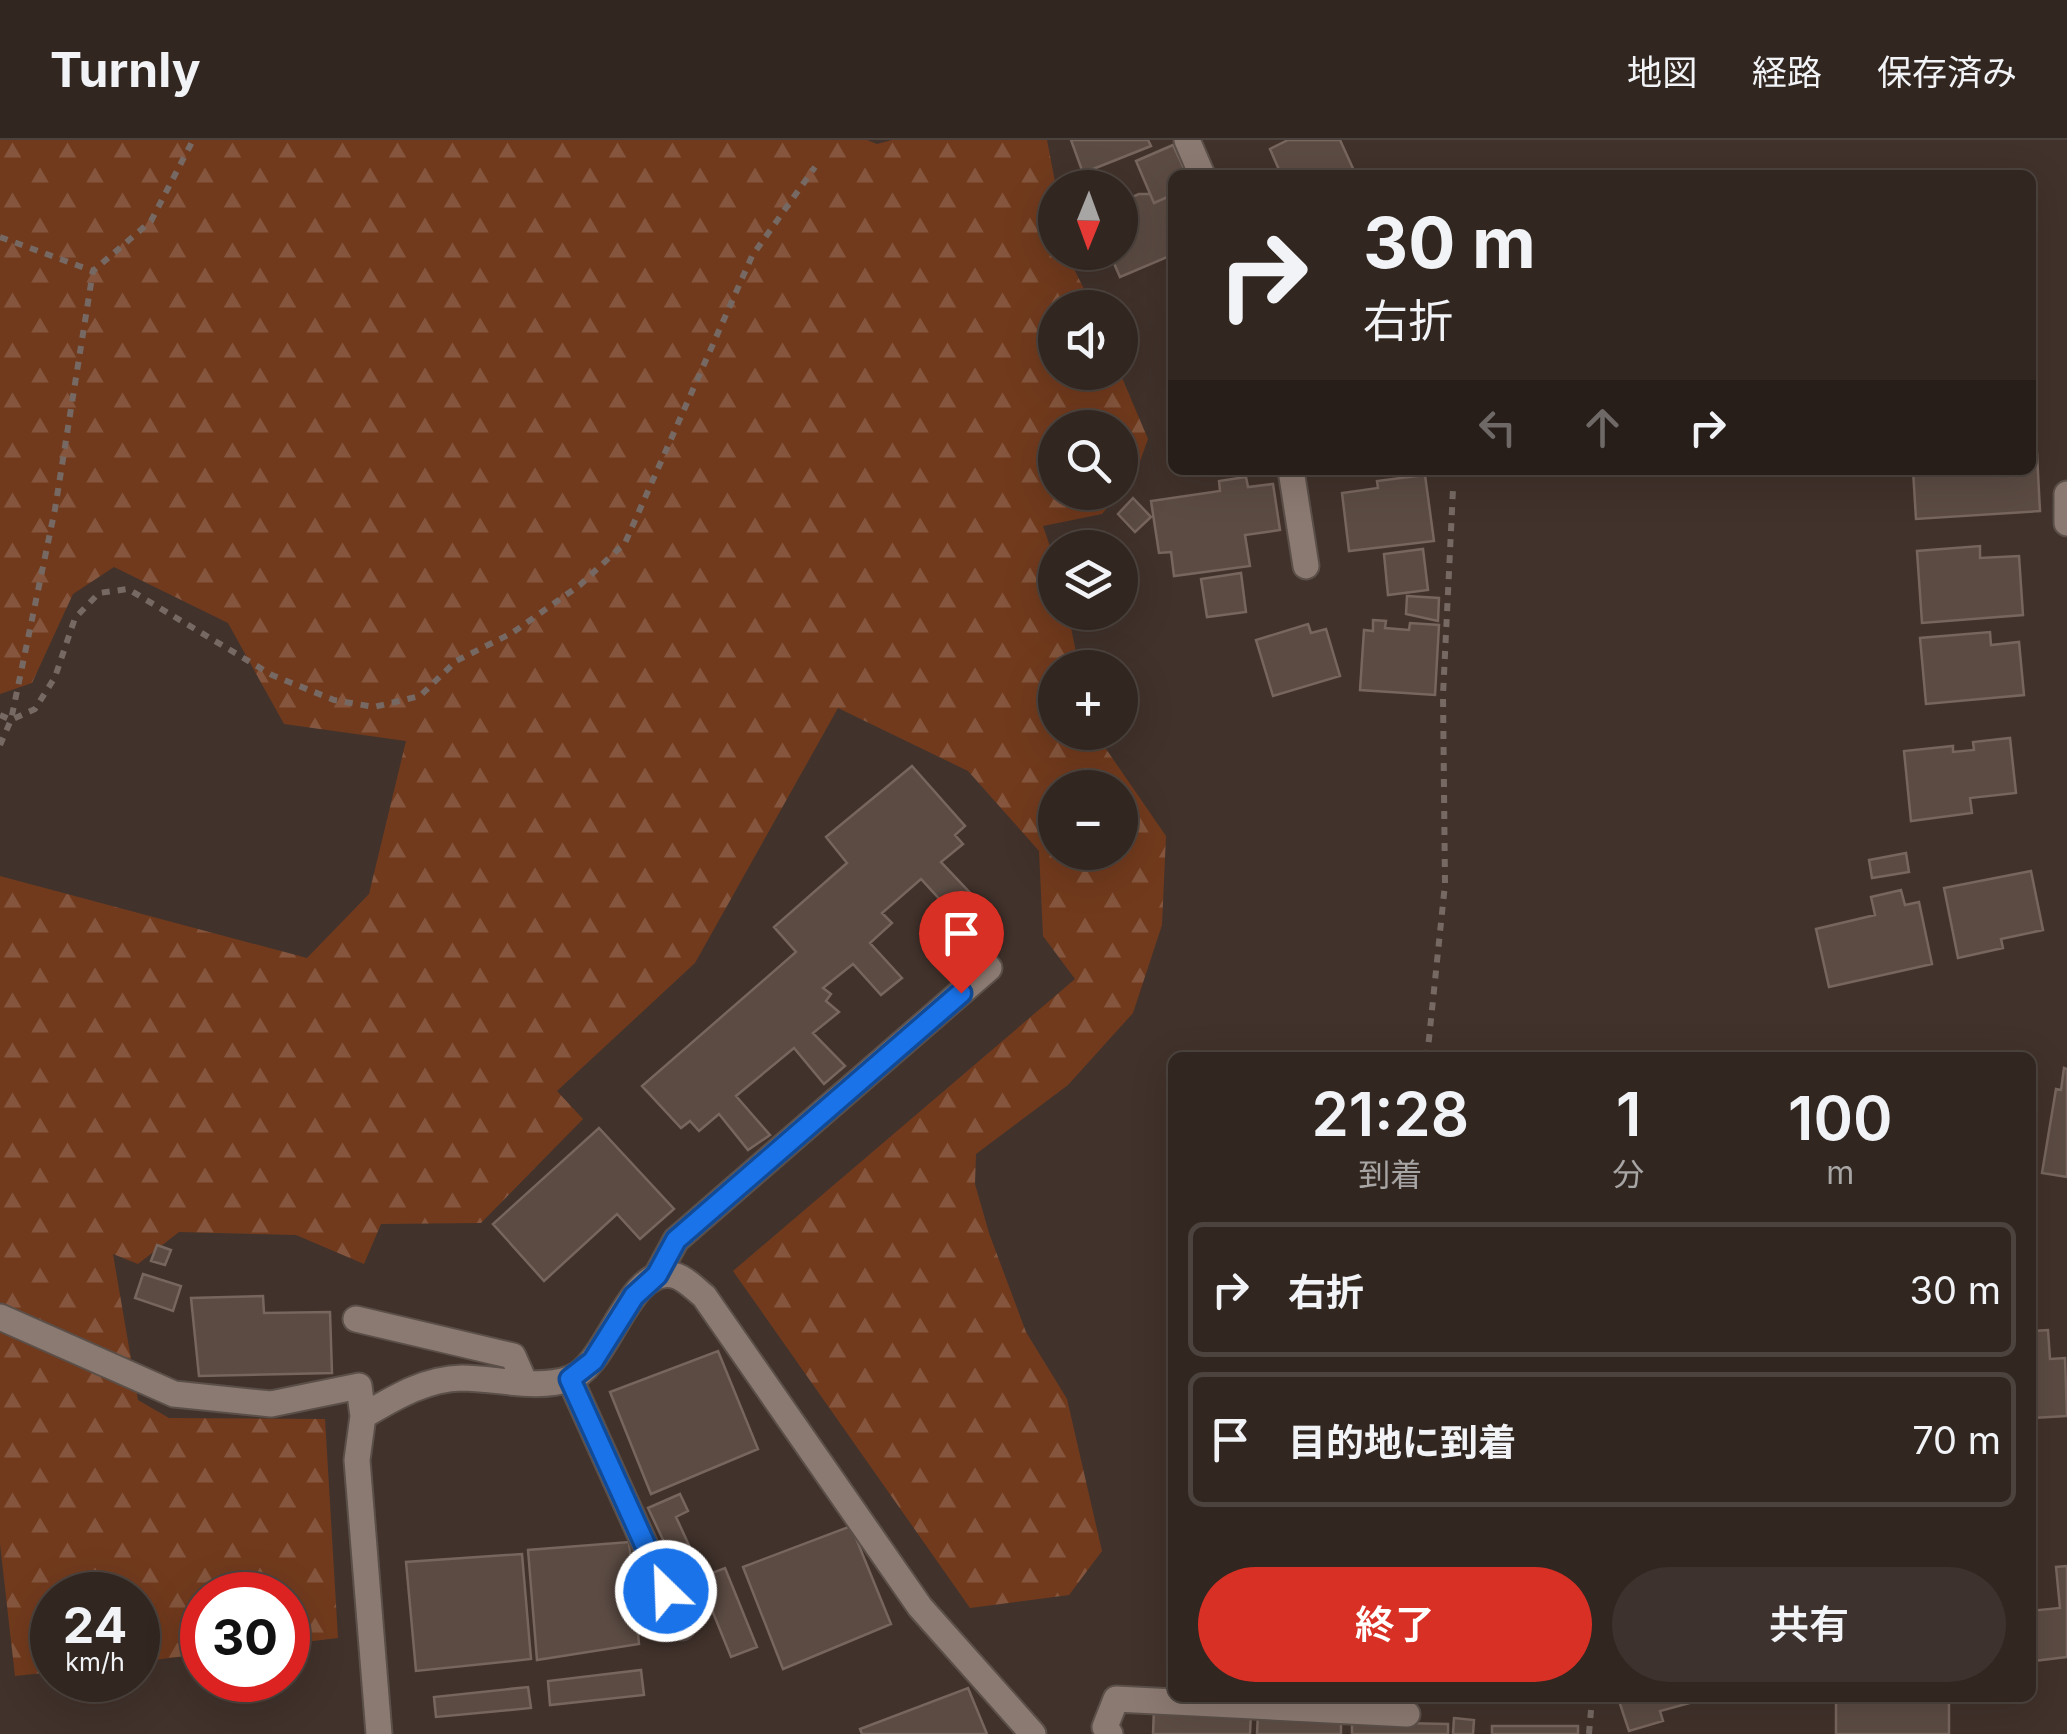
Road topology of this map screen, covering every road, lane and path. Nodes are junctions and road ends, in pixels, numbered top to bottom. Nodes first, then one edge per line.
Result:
1 (193, 140) edge
2 (1187, 140) edge
3 (815, 167) dead end
4 (1200, 170) edge
5 (0, 238) edge
6 (92, 271) junction
7 (1292, 475) edge
8 (1453, 489) dead end
9 (2067, 494) edge
10 (2067, 523) edge
11 (1306, 566) dead end
12 (0, 715) edge
13 (11, 720) junction
14 (0, 745) edge
15 (989, 968) dead end
16 (1427, 1052) edge
17 (657, 1275) junction
18 (0, 1316) edge
19 (356, 1320) dead end
20 (570, 1379) junction
21 (524, 1381) junction
22 (363, 1416) junction
23 (682, 1626) dead end
24 (1168, 1701) edge
25 (1188, 1702) edge
26 (1592, 1702) edge
27 (1406, 1714) dead end
28 (379, 1734) edge
29 (1033, 1734) edge
30 (1110, 1734) edge
31 (1589, 1734) edge

1 - 6 path
2 - 4 street
3 - 13 path
5 - 6 path
6 - 13 path
7 - 11 street
8 - 16 path
9 - 10 street
12 - 13 path
13 - 14 path
15 - 17 street
17 - 20 street
17 - 29 street
18 - 22 street
19 - 21 street
20 - 21 street
20 - 23 street
21 - 22 street
22 - 28 street
24 - 30 street
25 - 27 street
26 - 31 path

